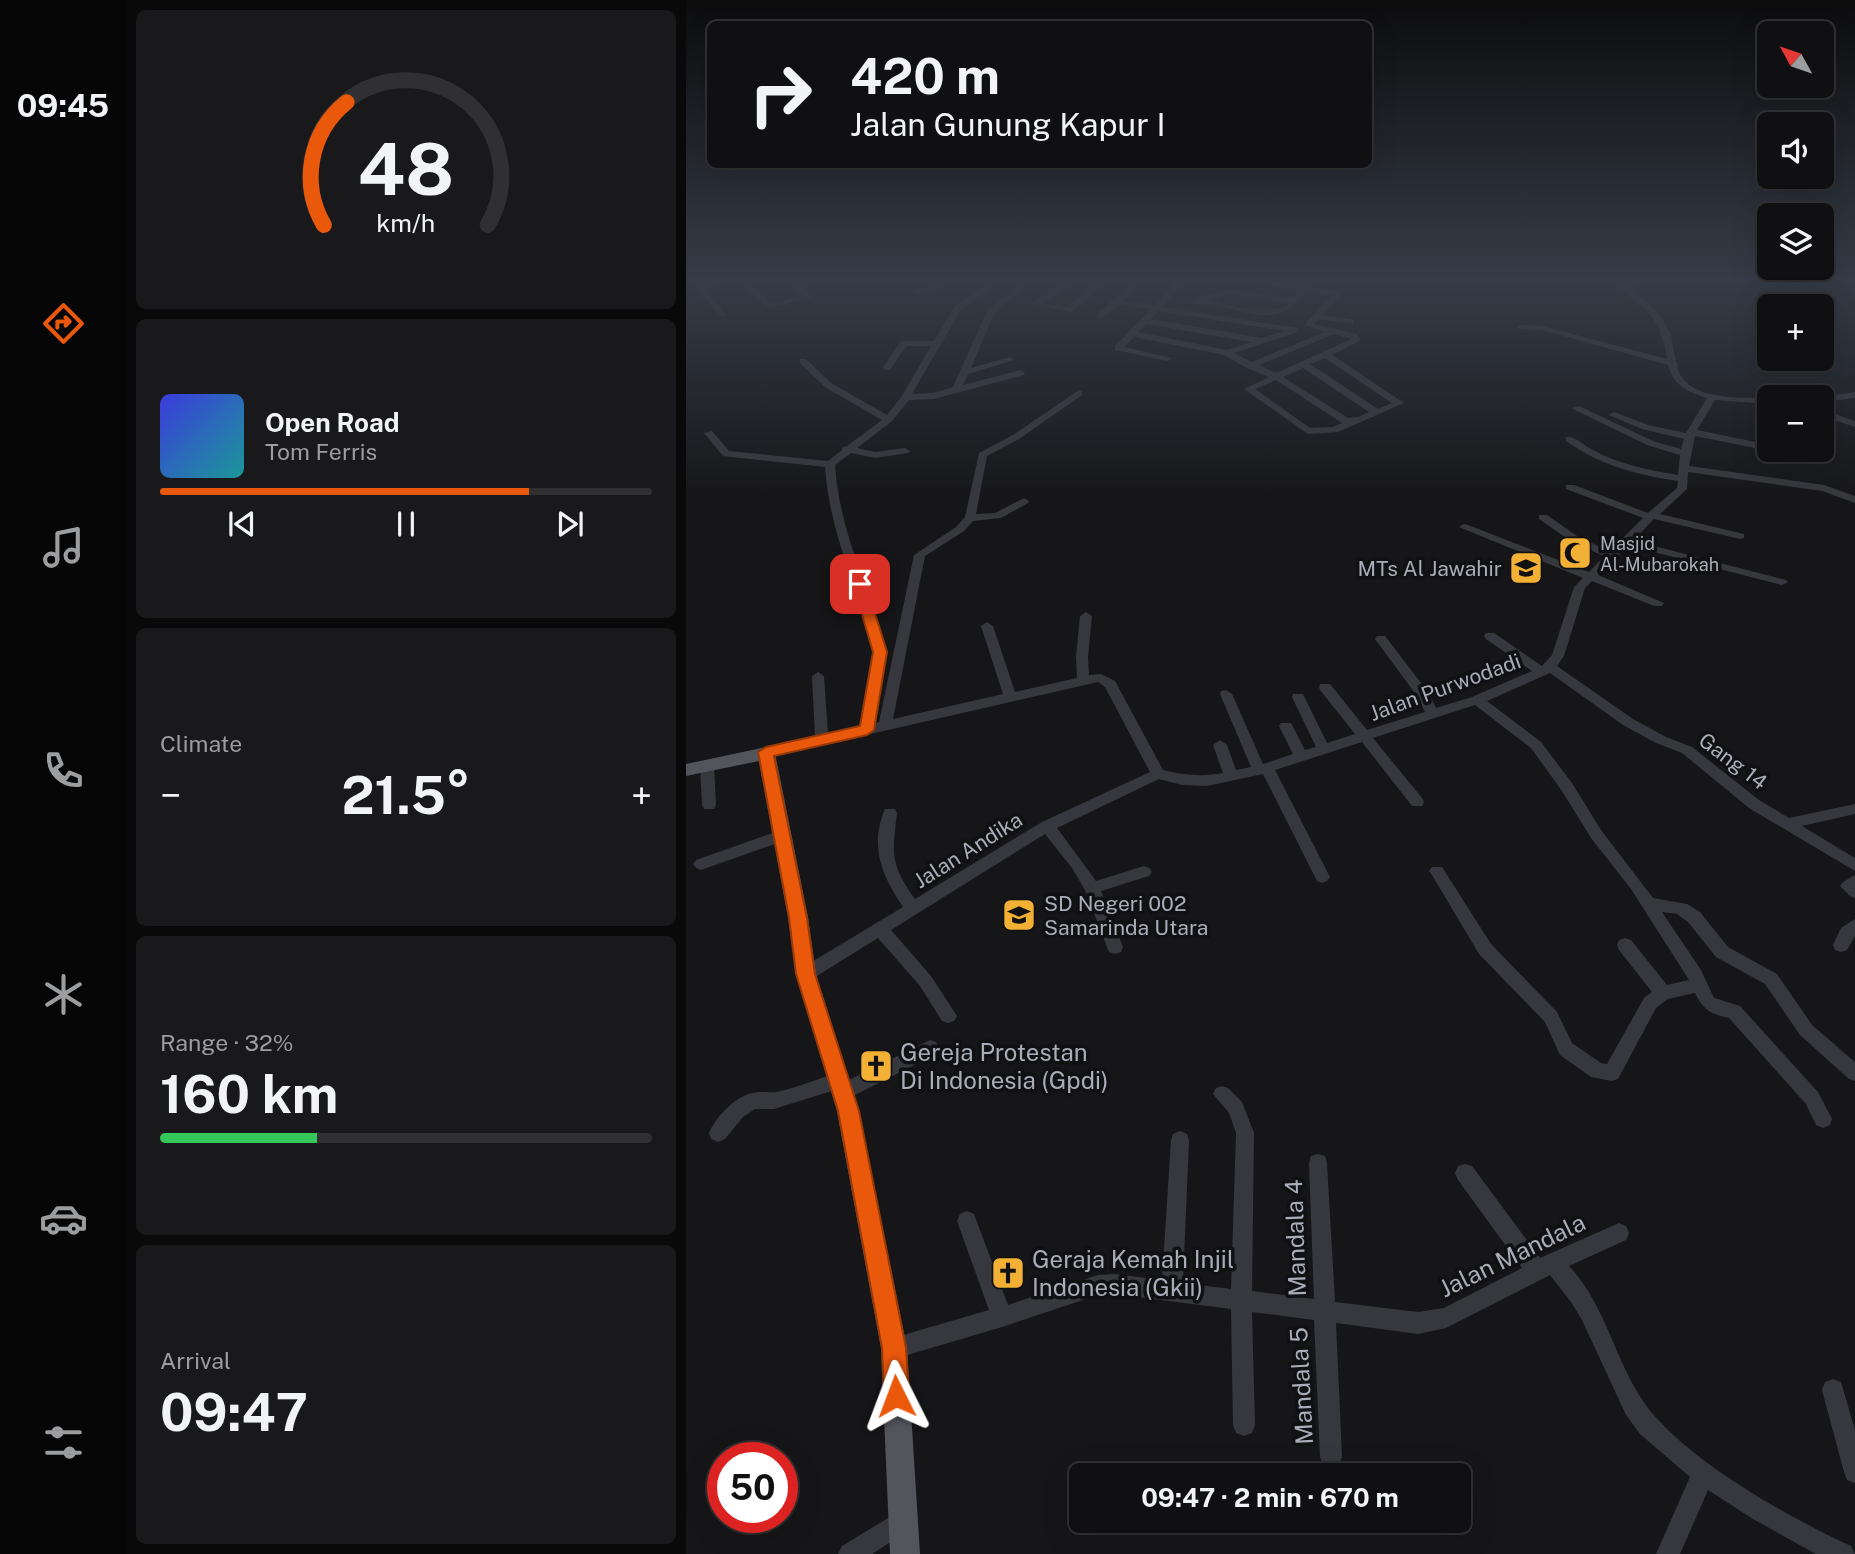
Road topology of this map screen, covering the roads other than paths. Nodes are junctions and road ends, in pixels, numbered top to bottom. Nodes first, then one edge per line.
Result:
1 (897, 354) edge
2 (931, 354) edge
3 (972, 354) edge
4 (1146, 354) edge
5 (1228, 354) edge
6 (1280, 354) edge
7 (1328, 354) edge
8 (1636, 354) edge
9 (1671, 354) edge
10 (1325, 355) junction
11 (1168, 358) dead end
12 (803, 360) dead end
13 (1010, 360) dead end
14 (1304, 364) junction
15 (1674, 364) junction
16 (1250, 366) junction
17 (887, 368) dead end
18 (964, 372) junction
19 (1021, 373) dead end
20 (1277, 377) junction
21 (957, 389) junction
22 (1079, 393) dead end
23 (1855, 395) edge
24 (906, 397) junction
25 (1712, 397) junction
26 (1834, 398) edge
27 (1757, 400) edge
28 (1576, 408) dead end
29 (1376, 412) junction
30 (1614, 415) dead end
31 (1834, 418) edge
32 (888, 420) junction
33 (1352, 421) junction
34 (1855, 424) edge
35 (709, 433) dead end
36 (1691, 435) junction
37 (1569, 439) dead end
38 (1757, 446) edge
39 (846, 449) junction
40 (905, 451) dead end
41 (1685, 453) junction
42 (830, 464) junction
43 (1684, 474) junction
44 (1570, 487) dead end
45 (1855, 500) edge
46 (1024, 501) dead end
47 (1651, 516) junction
48 (1544, 517) dead end
49 (970, 518) junction
50 (1464, 527) dead end
51 (1740, 536) dead end
52 (1622, 545) junction
53 (1611, 555) junction
54 (1589, 576) junction
55 (1782, 582) dead end
56 (1658, 603) dead end
57 (1086, 616) dead end
58 (987, 626) dead end
59 (1490, 636) dead end
60 (1381, 639) dead end
61 (1546, 669) junction
62 (818, 676) dead end
63 (1083, 679) junction
64 (1325, 687) dead end
65 (1226, 694) dead end
66 (1010, 696) junction
67 (1298, 697) dead end
68 (1477, 700) junction
69 (1432, 713) junction
70 (885, 726) junction
71 (1286, 726) dead end
72 (867, 730) junction
73 (1366, 736) junction
74 (822, 740) junction
75 (1220, 745) dead end
76 (1325, 750) junction
77 (766, 752) junction
78 (1301, 757) junction
79 (707, 765) junction
80 (1263, 769) junction
81 (686, 770) edge
82 (1157, 774) junction
83 (1231, 777) junction
84 (1418, 802) dead end
85 (709, 805) dead end
86 (1855, 809) edge
87 (890, 813) dead end
88 (1786, 824) junction
89 (1047, 826) junction
90 (781, 836) junction
91 (701, 864) dead end
92 (1855, 865) edge
93 (1437, 871) dead end
94 (1144, 872) dead end
95 (1322, 877) dead end
96 (1855, 881) edge
97 (1091, 888) junction
98 (1855, 892) edge
99 (1646, 903) junction
100 (914, 909) junction
101 (1855, 926) edge
102 (880, 929) junction
103 (1625, 945) dead end
104 (1841, 946) dead end
105 (1115, 947) dead end
106 (806, 974) junction
107 (1699, 985) junction
108 (1663, 993) junction
109 (948, 1016) dead end
110 (930, 1048) dead end
111 (1855, 1073) edge
112 (842, 1086) junction
113 (1222, 1094) dead end
114 (1824, 1119) dead end
115 (718, 1133) dead end
116 (1180, 1140) dead end
117 (1318, 1163) dead end
118 (1465, 1173) dead end
119 (967, 1221) dead end
120 (1619, 1233) dead end
121 (1544, 1267) junction
122 (1172, 1292) junction
123 (1241, 1302) junction
124 (1324, 1311) junction
125 (1002, 1317) junction
126 (894, 1348) junction
127 (1833, 1390) dead end
128 (1244, 1424) dead end
129 (1331, 1457) dead end
130 (1704, 1472) junction
131 (1855, 1472) edge
132 (903, 1521) junction
133 (850, 1554) edge
134 (905, 1554) edge
135 (1668, 1554) edge
136 (1843, 1554) edge

1 - 17 street
2 - 24 street
3 - 18 street
4 - 11 street
5 - 16 street
6 - 16 street
7 - 10 street
8 - 15 street
9 - 15 street
10 - 14 street
10 - 29 street
12 - 32 street
13 - 18 street
14 - 20 street
14 - 29 street
15 - 25 street
16 - 20 street
18 - 21 street
19 - 21 street
20 - 33 street
20 - 33 street
21 - 24 street
22 - 49 street
23 - 26 street
24 - 32 street
25 - 27 street
25 - 36 street
28 - 41 street
29 - 33 street
30 - 36 street
31 - 34 street
32 - 39 street
35 - 42 street
36 - 38 street
36 - 41 street
37 - 43 street
39 - 40 street
39 - 42 street
41 - 43 street
42 - 72 street
43 - 45 street
43 - 47 street, Jalan Purwodadi
44 - 47 street
46 - 49 street
47 - 51 street
47 - 52 street, Jalan Purwodadi
48 - 53 street
49 - 70 street
50 - 54 street
52 - 53 street, Jalan Purwodadi
52 - 55 street
53 - 54 street, Jalan Purwodadi
54 - 56 street
54 - 61 street, Jalan Purwodadi
57 - 63 street
58 - 66 street
59 - 61 street, Gang 14
60 - 69 street
61 - 68 street, Jalan Purwodadi
61 - 88 street, Gang 14
62 - 74 street
63 - 66 street
63 - 82 street
64 - 73 street
65 - 80 street
66 - 70 street
67 - 76 street
68 - 69 street, Jalan Purwodadi
68 - 99 street
69 - 73 street, Jalan Purwodadi
70 - 72 street
71 - 78 street
72 - 74 street
73 - 76 street, Jalan Purwodadi
73 - 84 street
74 - 77 street
75 - 83 street
76 - 78 street, Jalan Purwodadi
77 - 79 main road
77 - 90 main road
78 - 80 street, Jalan Purwodadi
79 - 81 main road
79 - 85 street
80 - 83 street, Jalan Purwodadi
80 - 95 street
82 - 83 street, Jalan Purwodadi
82 - 89 street, Jalan Andika
86 - 88 street
87 - 100 street
88 - 92 street, Gang 14
89 - 97 street
89 - 100 street, Jalan Andika
90 - 91 street
90 - 106 main road
93 - 108 street
94 - 97 street
96 - 98 street
97 - 105 street
99 - 107 street
99 - 111 street
100 - 102 street, Jalan Andika
101 - 104 street
102 - 106 street, Jalan Andika
102 - 109 street
103 - 108 street
106 - 112 main road
107 - 108 street
107 - 114 street
110 - 112 street
112 - 115 street
112 - 126 main road
113 - 123 street
116 - 122 street
117 - 124 street, Mandala 4
118 - 121 street
119 - 125 street
120 - 121 street, Jalan Mandala
121 - 124 street, Jalan Mandala
121 - 130 street
122 - 123 street, Jalan Mandala
122 - 125 street, Jalan Mandala
123 - 124 street, Jalan Mandala
123 - 128 street
124 - 129 street, Mandala 5
125 - 126 street, Jalan Mandala
126 - 132 main road
127 - 131 street
130 - 135 street
130 - 136 street
132 - 133 street
132 - 134 main road

